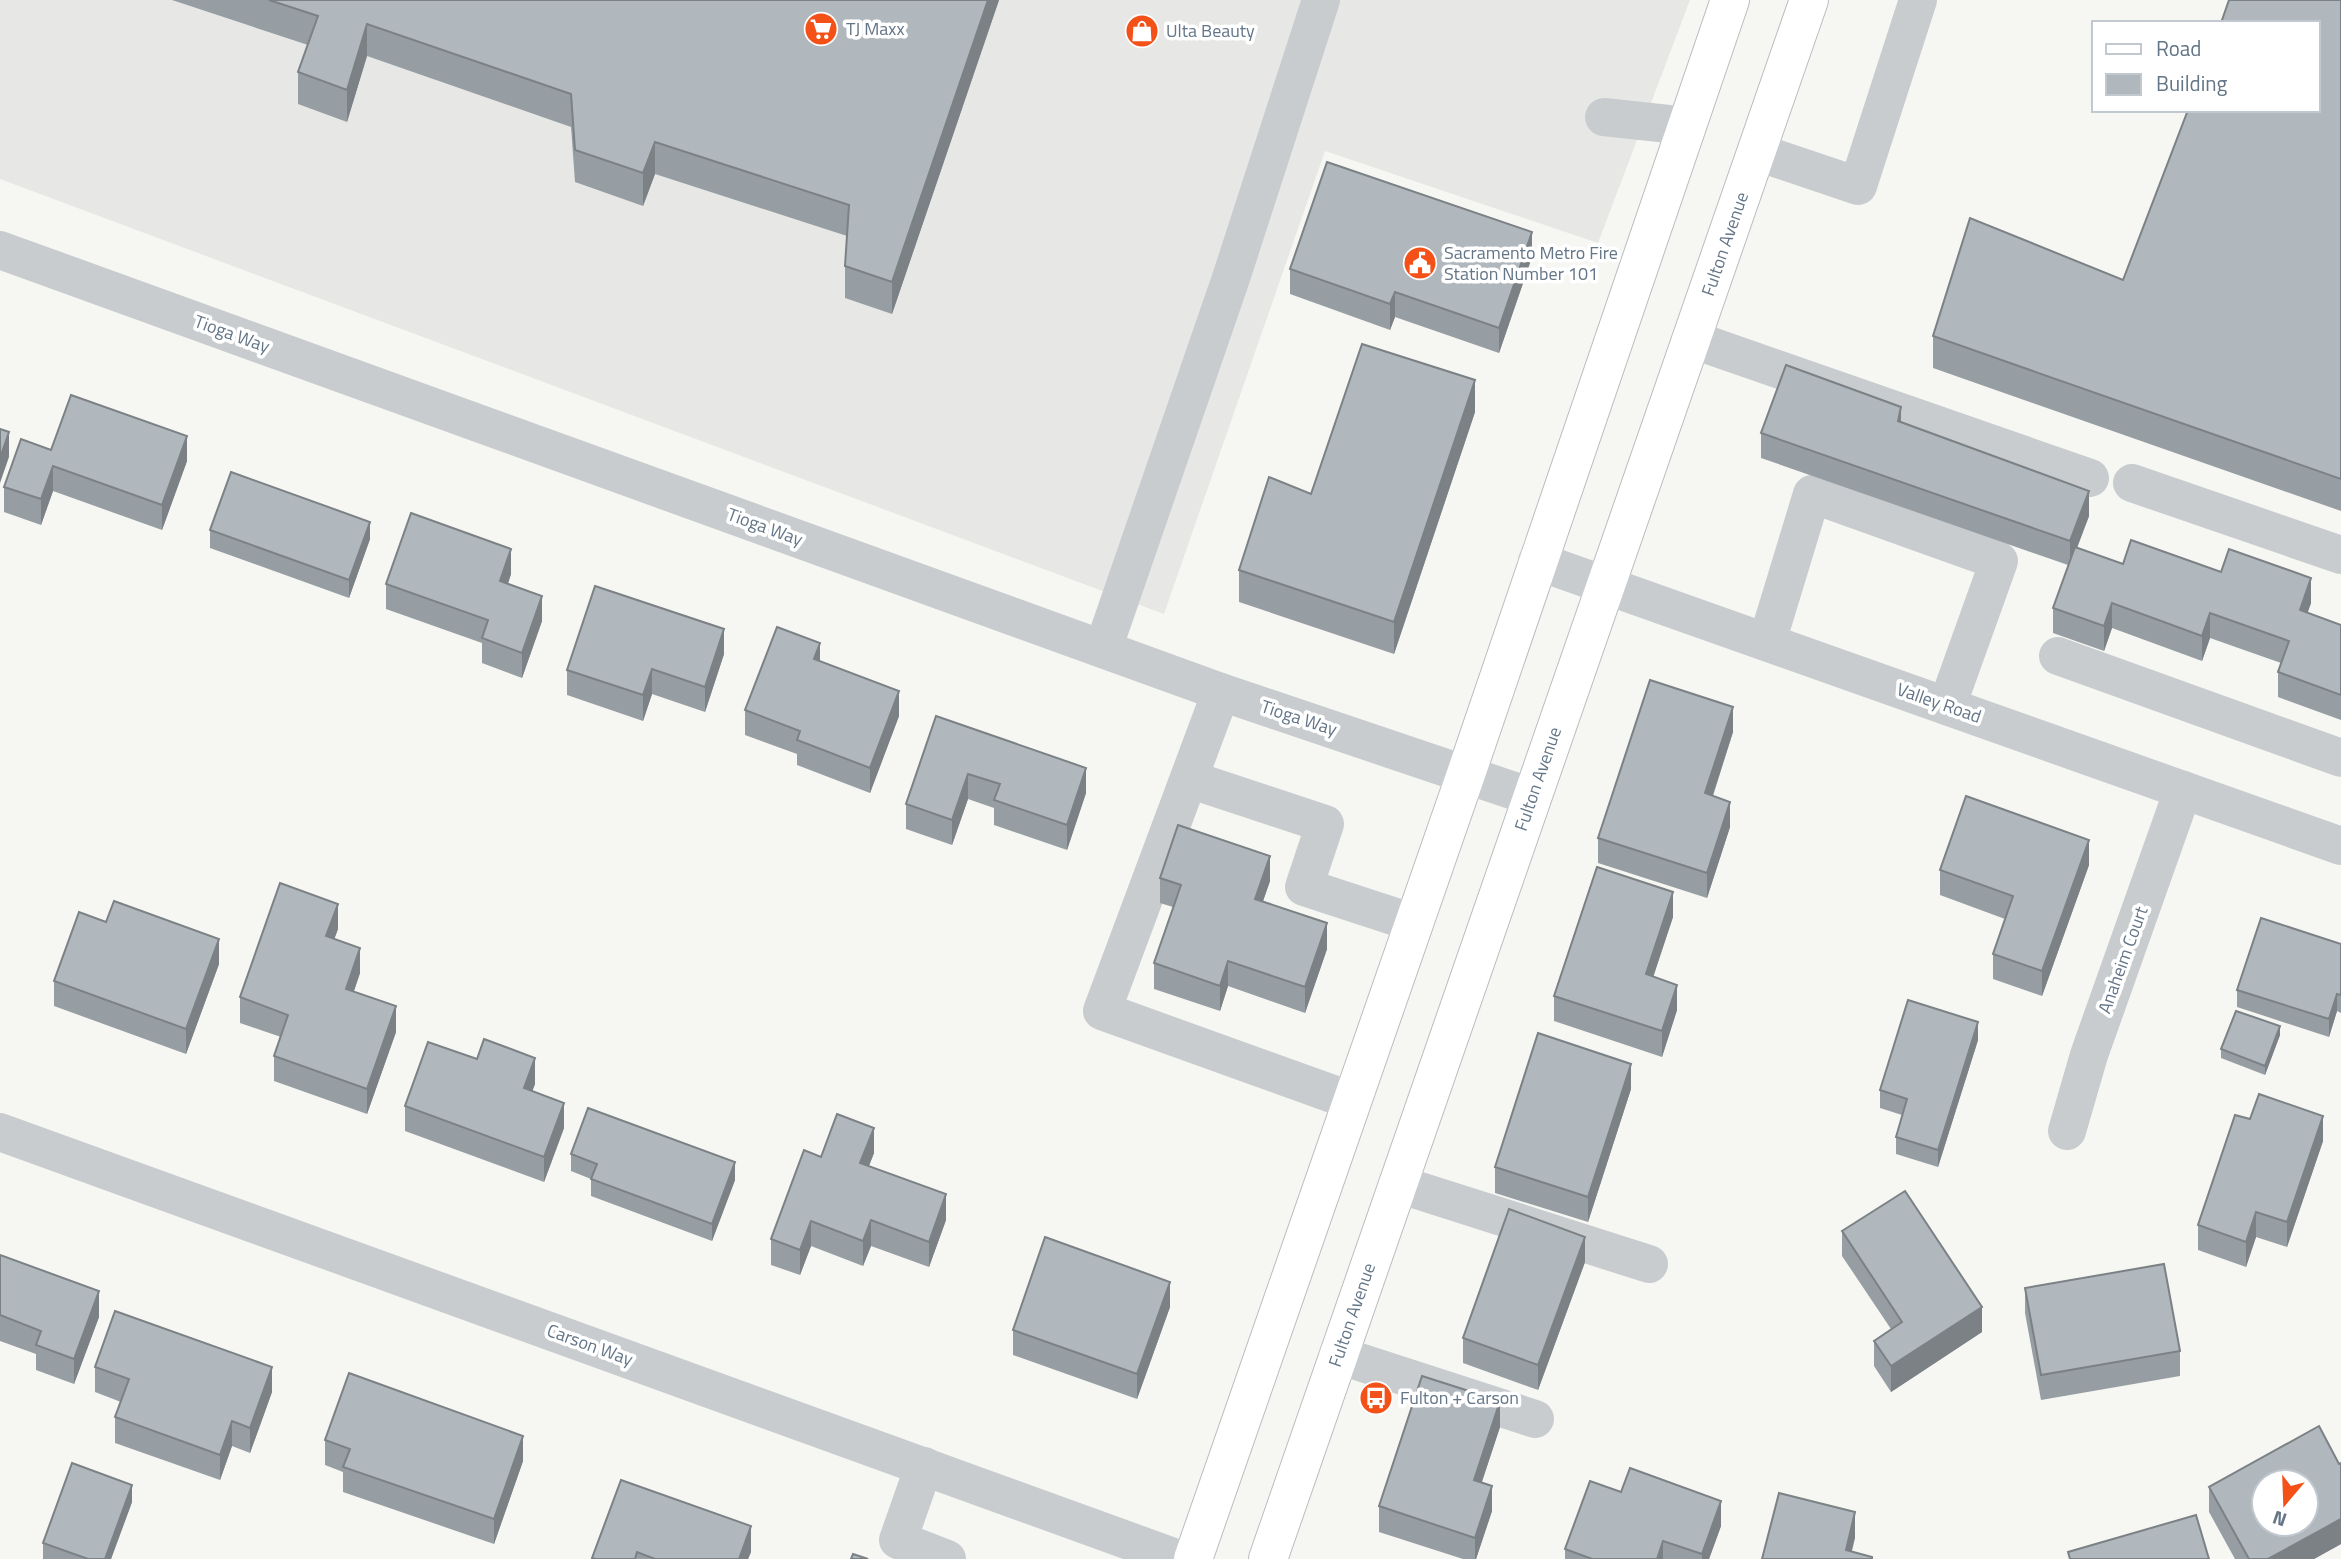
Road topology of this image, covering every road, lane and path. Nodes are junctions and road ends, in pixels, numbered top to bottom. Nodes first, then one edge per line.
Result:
1 (1321, 0) edge
2 (1730, 0) edge
3 (1810, 0) edge
4 (1918, 0) edge
5 (1604, 117) dead end
6 (1687, 126) junction
7 (1757, 152) junction
8 (0, 250) edge
9 (1692, 339) junction
10 (2090, 478) dead end
11 (2132, 483) dead end
12 (2341, 555) edge
13 (1538, 562) junction
14 (1606, 585) junction
15 (1767, 642) junction
16 (1103, 649) junction
17 (2058, 656) dead end
18 (1221, 692) junction
19 (1947, 706) junction
20 (2341, 758) edge
21 (1466, 774) junction
22 (1189, 779) junction
23 (2183, 790) junction
24 (1532, 797) junction
25 (2341, 846) edge
26 (1413, 923) junction
27 (1352, 1101) junction
28 (2067, 1131) dead end
29 (0, 1132) edge
30 (1398, 1184) junction
31 (1648, 1264) dead end
32 (1338, 1355) junction
33 (1535, 1419) dead end
34 (924, 1465) junction
35 (947, 1559) edge
36 (1179, 1559) edge
37 (1193, 1559) edge
38 (1268, 1559) edge

1 - 16 street
2 - 6 main road
3 - 7 main road, Fulton Avenue
4 - 7 street
5 - 6 street
6 - 13 main road
7 - 9 main road, Fulton Avenue
8 - 16 street, Tioga Way
9 - 10 street
9 - 14 main road, Fulton Avenue
11 - 12 street
13 - 14 street, Valley Road
13 - 21 main road
14 - 15 street, Valley Road
14 - 24 main road, Fulton Avenue
15 - 19 street, Valley Road
15 - 19 street
16 - 18 street, Tioga Way
17 - 20 street
18 - 21 street, Tioga Way
18 - 22 street
19 - 23 street, Valley Road
21 - 24 street, Tioga Way
21 - 26 main road
22 - 26 street
22 - 27 street
23 - 25 street, Valley Road
23 - 28 street, Anaheim Court
24 - 30 main road, Fulton Avenue
26 - 27 main road
27 - 37 main road
29 - 34 street, Carson Way
30 - 31 street
30 - 32 main road, Fulton Avenue
32 - 33 street
32 - 38 main road, Fulton Avenue
34 - 35 street
34 - 36 street, Carson Way

